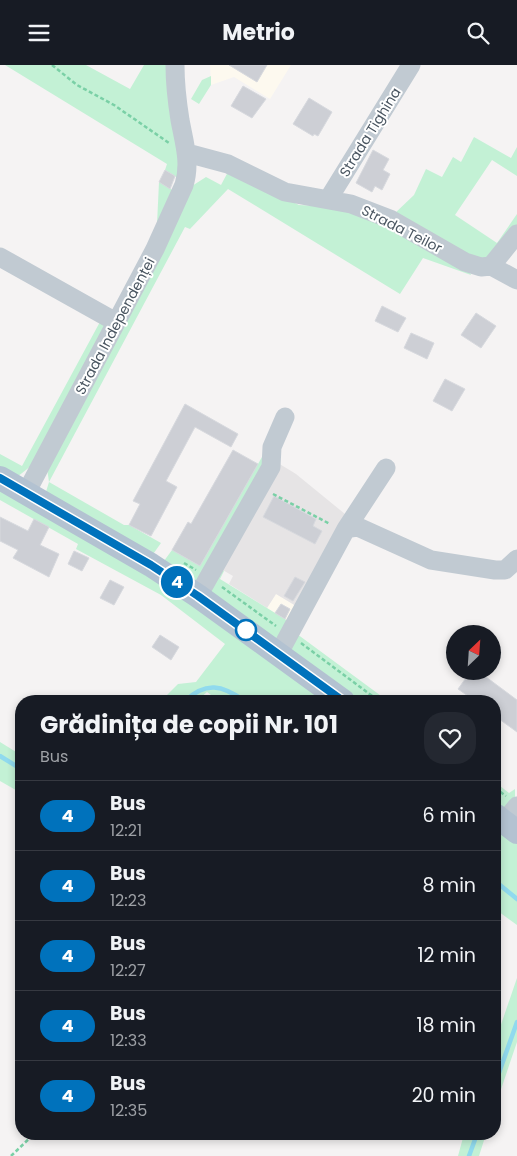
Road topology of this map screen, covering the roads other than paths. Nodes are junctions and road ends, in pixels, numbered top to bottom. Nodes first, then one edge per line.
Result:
1 (175, 65) edge
2 (411, 65) edge
3 (187, 153) junction
4 (329, 198) junction
5 (517, 234) edge
6 (0, 257) edge
7 (491, 265) junction
8 (517, 280) edge
9 (116, 322) junction
10 (285, 417) dead end
11 (386, 468) dead end
12 (0, 478) edge
13 (26, 493) junction
14 (346, 529) junction
15 (517, 559) edge
16 (198, 596) junction
17 (279, 653) junction
18 (335, 695) edge

1 - 3 street
2 - 4 street, Strada Tighina
3 - 4 street, Strada Teilor
3 - 9 street, Strada Independenței
4 - 7 street, Strada Teilor
5 - 7 street
6 - 9 street
7 - 8 street
9 - 13 street, Strada Independenței
10 - 16 street
11 - 14 street
12 - 13 main road
13 - 16 main road
14 - 15 street
14 - 17 street
16 - 17 main road
17 - 18 main road

